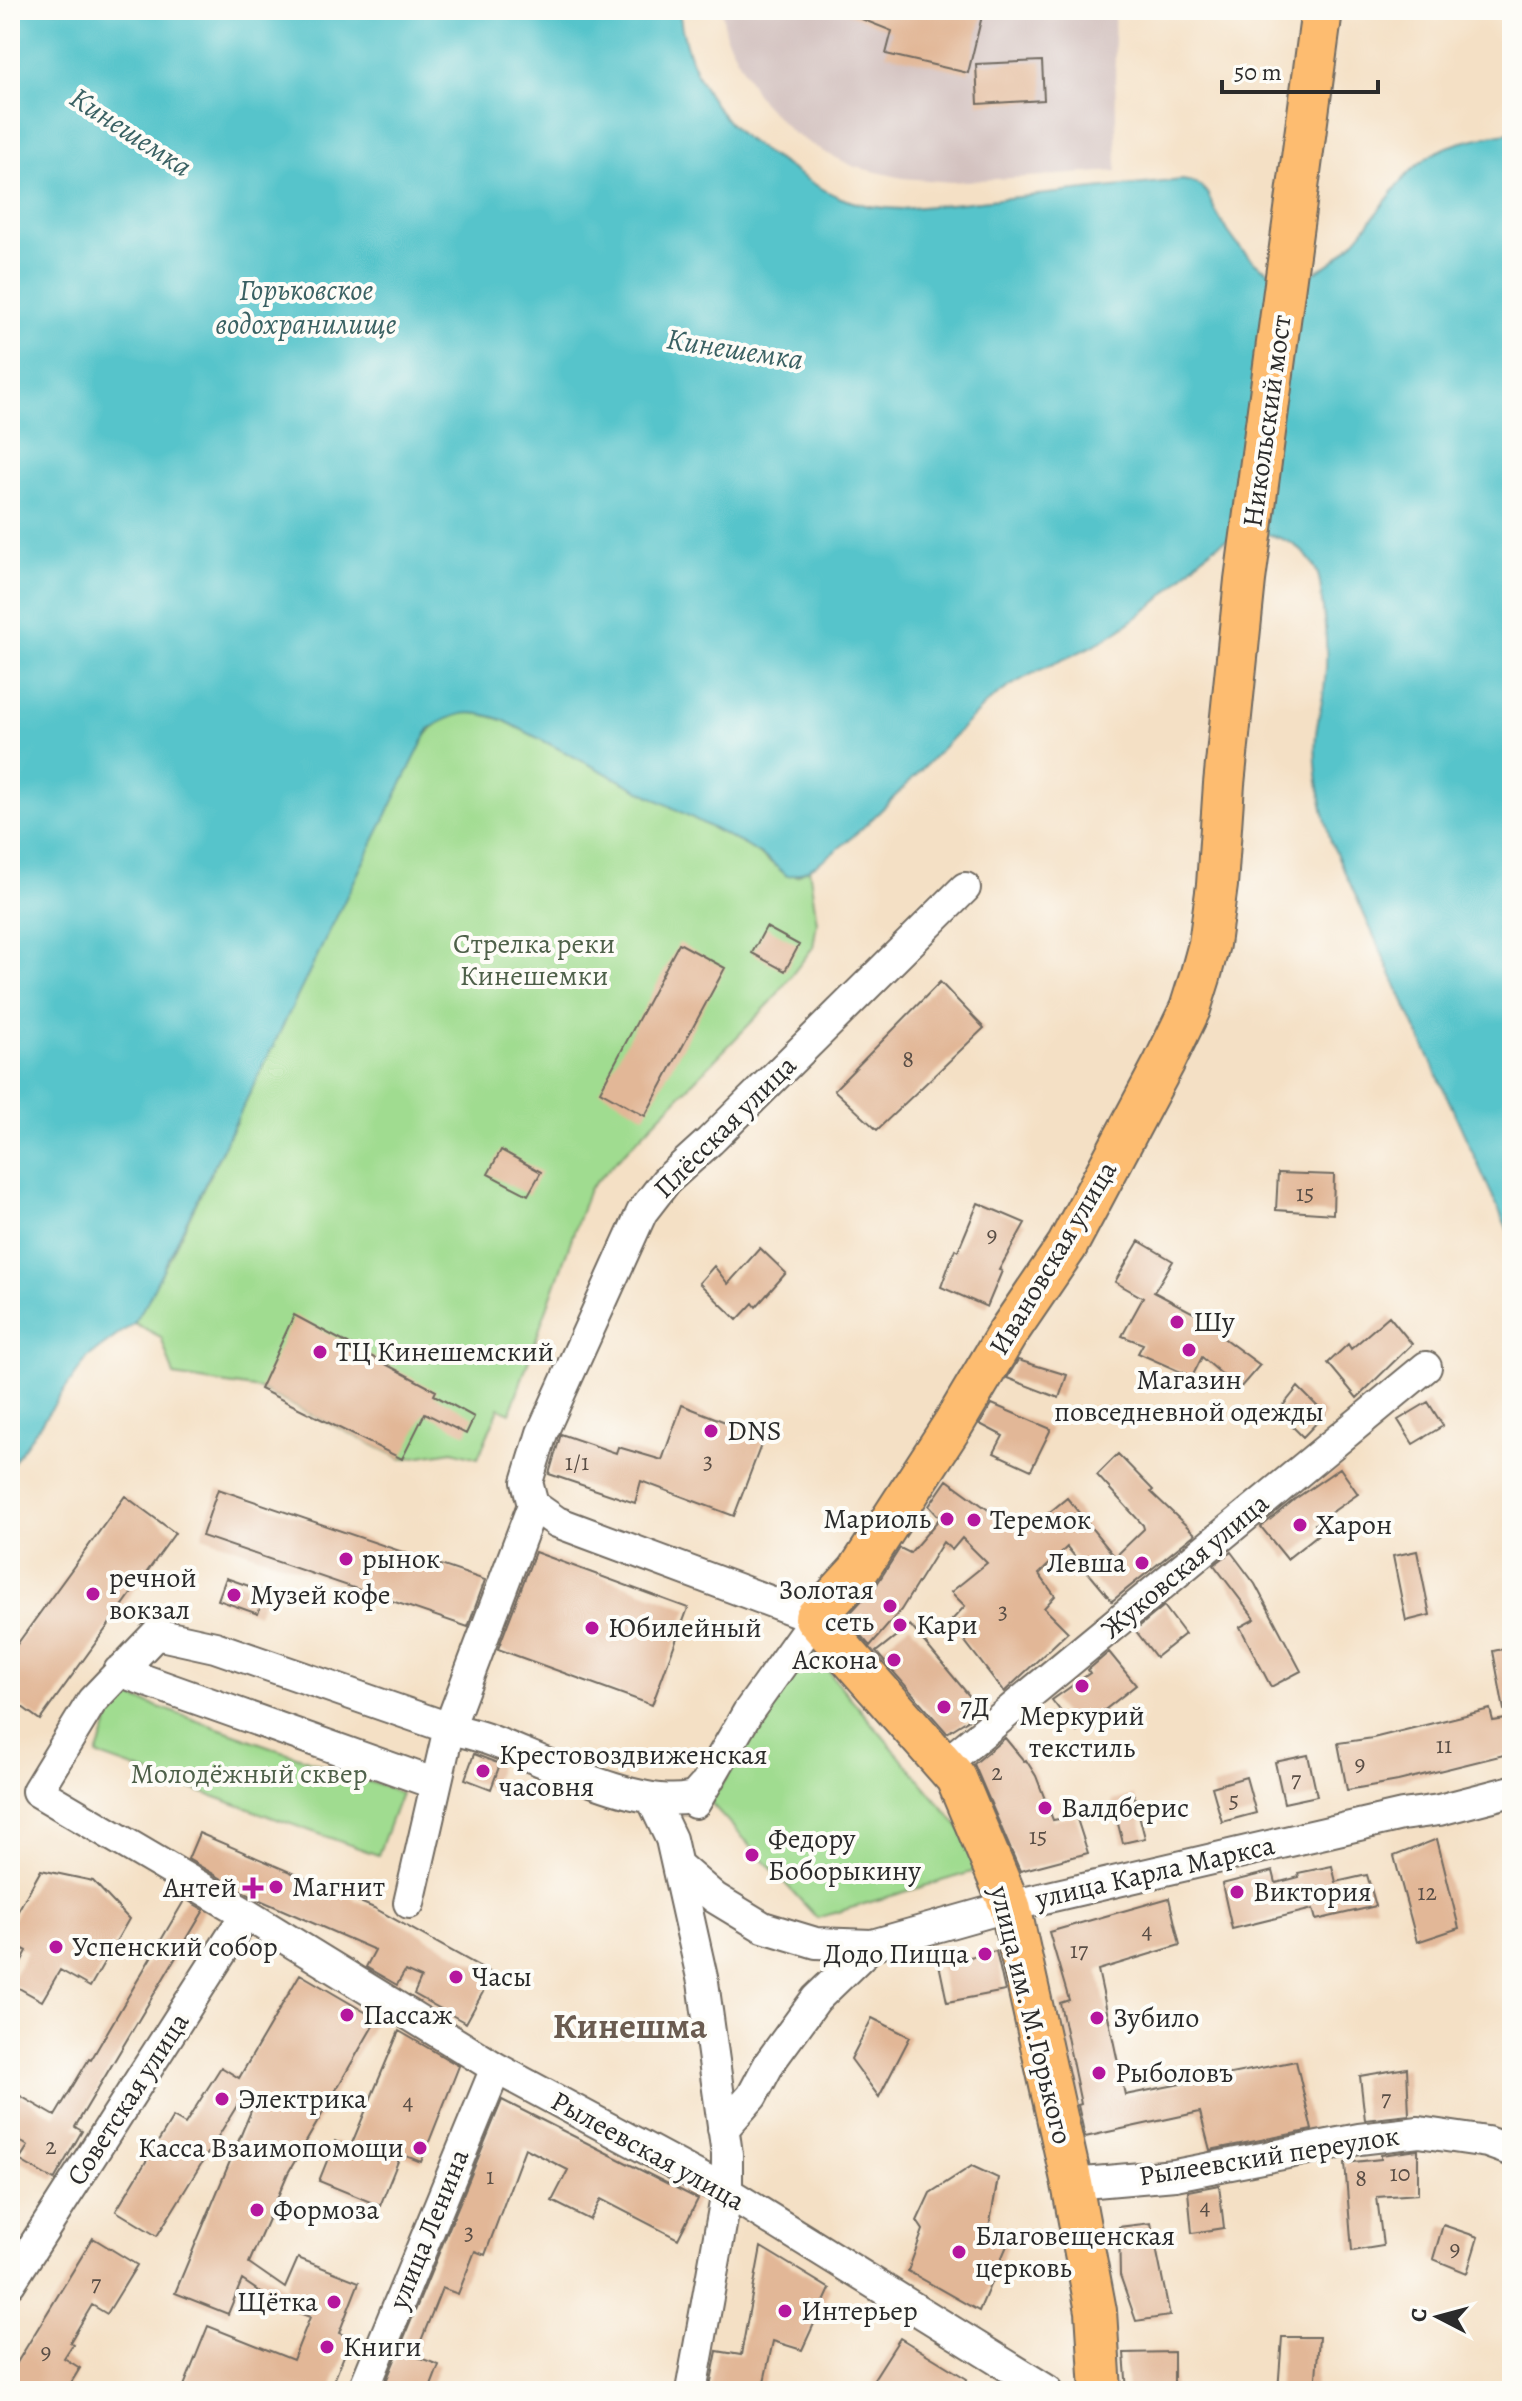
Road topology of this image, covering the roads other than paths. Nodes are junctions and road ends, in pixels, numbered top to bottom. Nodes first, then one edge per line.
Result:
1 (1322, 10) edge
2 (1245, 580) joint
3 (965, 888) dead end
4 (1426, 1367) dead end
5 (533, 1505) junction
6 (815, 1618) junction
7 (119, 1671) junction
8 (449, 1728) junction
9 (945, 1764) junction
10 (436, 1784) junction
11 (703, 1787) junction
12 (1512, 1791) edge
13 (652, 1799) junction
14 (677, 1865) junction
15 (409, 1903) dead end
16 (1010, 1906) junction
17 (246, 1914) junction
18 (872, 1945) junction
19 (496, 2068) junction
20 (723, 2129) junction
21 (1512, 2151) edge
22 (1072, 2184) junction
23 (727, 2192) junction
24 (10, 2283) edge
25 (363, 2391) edge
26 (691, 2391) edge
27 (1048, 2391) edge
28 (1101, 2391) edge

1 - 2 main road, Никольский мост
2 - 6 main road, Ивановская улица
3 - 5 street, Плёсская улица
4 - 9 street, Жуковская улица
5 - 6 street, улица им. М.Горького
5 - 8 street
6 - 9 main road, улица им. М.Горького
6 - 11 street, Ивановская улица
7 - 8 street
7 - 10 street
7 - 17 street, Рылеевская улица
8 - 10 street
8 - 13 street
9 - 16 main road, улица им. М.Горького
10 - 15 street
11 - 13 street
11 - 14 street, Ивановская улица
12 - 16 street, улица Карла Маркса
13 - 14 street
14 - 18 street, улица Карла Маркса
14 - 20 street
16 - 18 street, улица Карла Маркса
16 - 22 main road, улица им. М.Горького
17 - 19 street, Рылеевская улица
17 - 24 street, Советская улица
18 - 20 street
19 - 23 street, Рылеевская улица
19 - 25 street, улица Ленина
20 - 23 street
21 - 22 street, Рылеевский переулок
22 - 28 main road, улица им. М.Горького
23 - 26 street
23 - 27 street, Рылеевская улица

